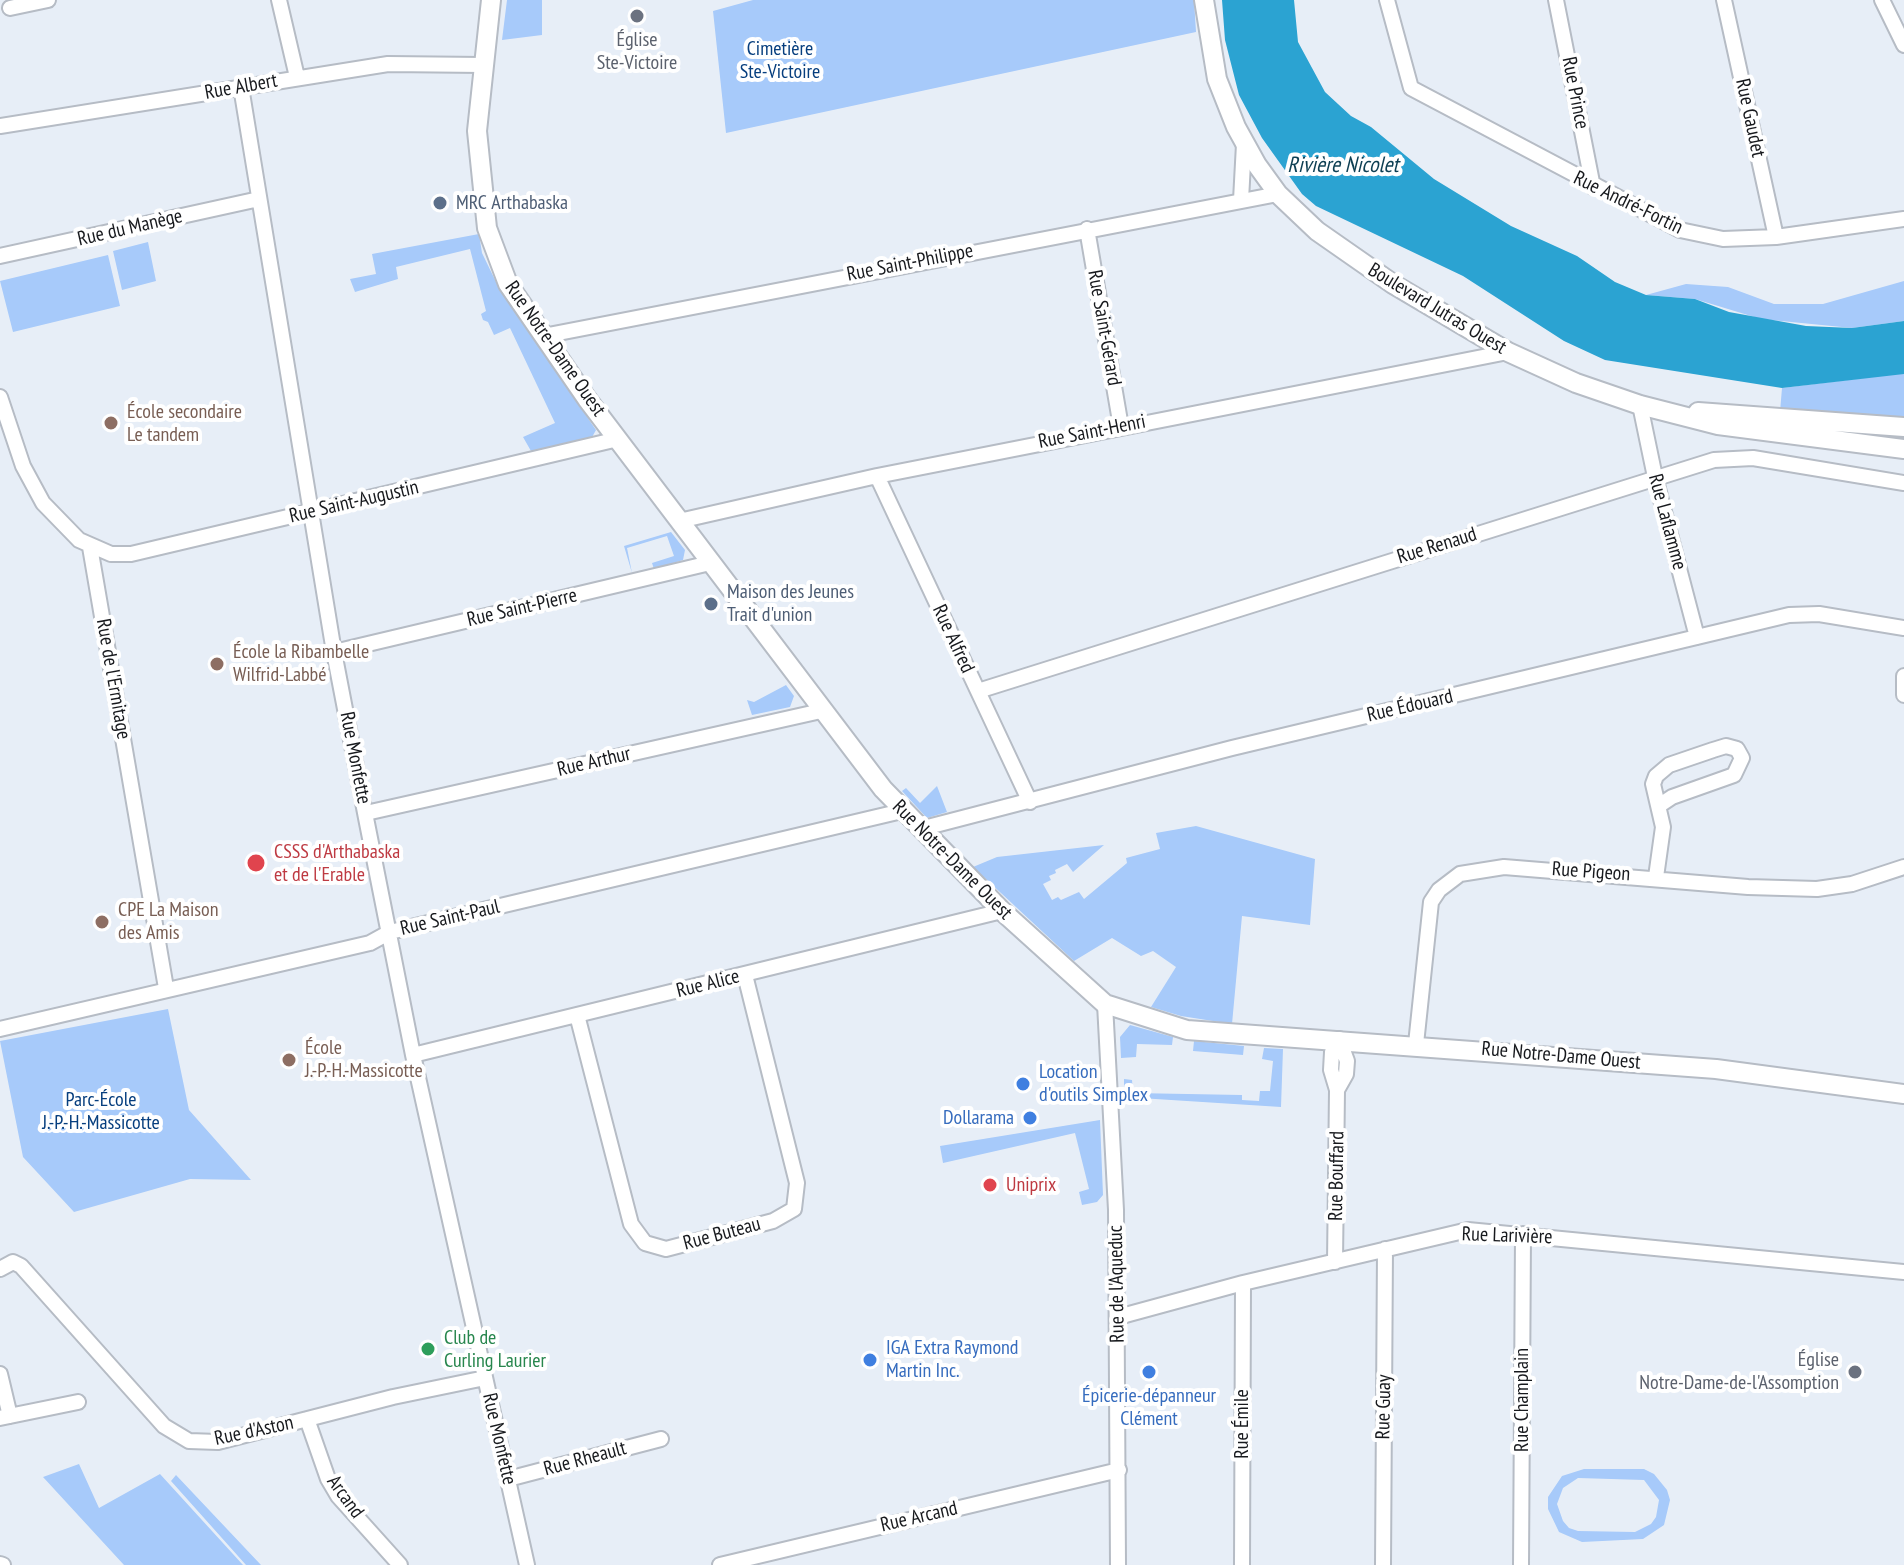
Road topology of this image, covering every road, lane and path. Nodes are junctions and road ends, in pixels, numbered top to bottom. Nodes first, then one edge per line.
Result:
1 (48, 0) edge
2 (279, 0) edge
3 (491, 0) edge
4 (1204, 0) edge
5 (1387, 0) edge
6 (1556, 0) edge
7 (1724, 0) edge
8 (1882, 0) edge
9 (10, 8) dead end
10 (1904, 45) edge
11 (483, 65) junction
12 (297, 77) junction
13 (241, 87) junction
14 (0, 126) edge
15 (1244, 144) junction
16 (1593, 187) junction
17 (1278, 194) junction
18 (259, 199) junction
19 (1241, 200) junction
20 (1904, 219) edge
21 (1087, 229) junction
22 (1776, 237) junction
23 (0, 256) edge
24 (543, 336) junction
25 (1508, 352) junction
26 (0, 397) edge
27 (1640, 405) junction
28 (1672, 411) junction
29 (1121, 427) junction
30 (1904, 427) edge
31 (618, 439) junction
32 (1904, 449) edge
33 (877, 476) junction
34 (1655, 477) junction
35 (1904, 483) edge
36 (312, 512) junction
37 (679, 521) junction
38 (90, 547) junction
39 (710, 563) junction
40 (1904, 628) edge
41 (1697, 637) junction
42 (334, 652) junction
43 (1904, 676) edge
44 (978, 691) junction
45 (1904, 695) edge
46 (821, 711) junction
47 (1030, 802) junction
48 (1660, 805) junction
49 (902, 811) junction
50 (366, 813) junction
51 (920, 829) junction
52 (1904, 867) edge
53 (1656, 877) junction
54 (1002, 911) junction
55 (390, 932) junction
56 (745, 975) junction
57 (166, 988) junction
58 (1105, 1004) junction
59 (577, 1015) junction
60 (0, 1029) edge
61 (1339, 1039) junction
62 (1416, 1044) junction
63 (413, 1055) junction
64 (1904, 1094) edge
65 (1523, 1234) junction
66 (1385, 1249) junction
67 (1335, 1262) junction
68 (0, 1269) edge
69 (1904, 1272) edge
70 (1243, 1283) junction
71 (1118, 1317) junction
72 (0, 1374) edge
73 (485, 1378) junction
74 (78, 1402) dead end
75 (5, 1417) edge
76 (307, 1419) junction
77 (661, 1439) dead end
78 (1119, 1470) junction
79 (508, 1479) junction
80 (400, 1565) edge
81 (527, 1565) edge
82 (720, 1565) edge
83 (1118, 1565) edge
84 (1242, 1565) edge
85 (1383, 1565) edge
86 (1521, 1565) edge

1 - 9 street
2 - 12 street
3 - 11 street, Rue Notre-Dame Ouest
4 - 15 street, Boulevard Jutras Ouest
5 - 16 street, Rue André-Fortin
6 - 16 street, Rue Prince
7 - 22 street, Rue Gaudet
8 - 10 street
11 - 12 street, Rue Albert
11 - 24 street, Rue Notre-Dame Ouest
12 - 13 street, Rue Albert
13 - 14 street, Rue Albert
13 - 18 street, Rue Monfette
15 - 17 street, Boulevard Jutras Ouest
15 - 19 street, Boulevard Jutras Ouest
16 - 22 street, Rue André-Fortin
17 - 19 street, Rue Saint-Philippe
17 - 25 street, Boulevard Jutras Ouest
18 - 23 street, Rue du Manège
18 - 36 street, Rue Monfette
19 - 21 street, Rue Saint-Philippe
20 - 22 street, Rue André-Fortin
21 - 24 street, Rue Saint-Philippe
21 - 29 street, Rue Saint-Gérard
24 - 31 street, Rue Notre-Dame Ouest
25 - 27 street, Boulevard Jutras Ouest
25 - 29 street, Rue Saint-Henri
26 - 38 street
27 - 28 street, Boulevard Jutras Ouest
27 - 34 street, Rue Laflamme
28 - 30 street, Boulevard Jutras Ouest
28 - 32 street, Boulevard Jutras Ouest
29 - 33 street, Rue Saint-Henri
31 - 36 street, Rue Saint-Augustin
31 - 37 street, Rue Notre-Dame Ouest
33 - 37 street, Rue Saint-Henri
33 - 44 street, Rue Alfred
34 - 35 street, Rue Renaud
34 - 41 street, Rue Laflamme
34 - 44 street, Rue Renaud
36 - 38 street, Rue Saint-Augustin
36 - 42 street, Rue Monfette
37 - 39 street, Rue Notre-Dame Ouest
38 - 57 street, Rue de l'Ermitage
39 - 42 street, Rue Saint-Pierre
39 - 46 street, Rue Notre-Dame Ouest
40 - 41 street, Rue Édouard
41 - 47 street, Rue Édouard
42 - 50 street, Rue Monfette
43 - 45 street
44 - 47 street, Rue Alfred
46 - 49 street, Rue Notre-Dame Ouest
46 - 50 street, Rue Arthur
47 - 51 street, Rue Édouard
48 - 48 street
48 - 53 street
49 - 51 street, Rue Notre-Dame Ouest
49 - 55 street, Rue Saint-Paul
50 - 55 street, Rue Monfette
51 - 54 street, Rue Notre-Dame Ouest
52 - 53 street, Rue Pigeon
53 - 62 street, Rue Pigeon
54 - 56 street, Rue Alice
54 - 58 street, Rue Notre-Dame Ouest
55 - 57 street, Rue Saint-Paul
55 - 63 street, Rue Monfette
56 - 59 street, Rue Alice
56 - 59 street, Rue Buteau
57 - 60 street, Rue Saint-Paul
58 - 61 street, Rue Notre-Dame Ouest
58 - 71 street, Rue de l'Aqueduc
59 - 63 street, Rue Alice
61 - 62 street, Rue Notre-Dame Ouest
61 - 67 street, Rue Bouffard
62 - 64 street, Rue Notre-Dame Ouest
63 - 73 street, Rue Monfette
65 - 66 street, Rue Larivière
65 - 69 street, Rue Larivière
65 - 86 street, Rue Champlain
66 - 67 street, Rue Larivière
66 - 85 street, Rue Guay
67 - 70 street, Rue Larivière
68 - 76 street, Rue d'Aston
70 - 71 street, Rue Larivière
70 - 84 street, Rue Émile
71 - 78 street, Rue de l'Aqueduc
72 - 75 street
73 - 76 street, Rue d'Aston
73 - 79 street, Rue Monfette
74 - 75 street
76 - 80 street, Arcand
77 - 79 street, Rue Rheault
78 - 82 street, Rue Arcand
78 - 83 street, Rue de l'Aqueduc
79 - 81 street, Rue Monfette

